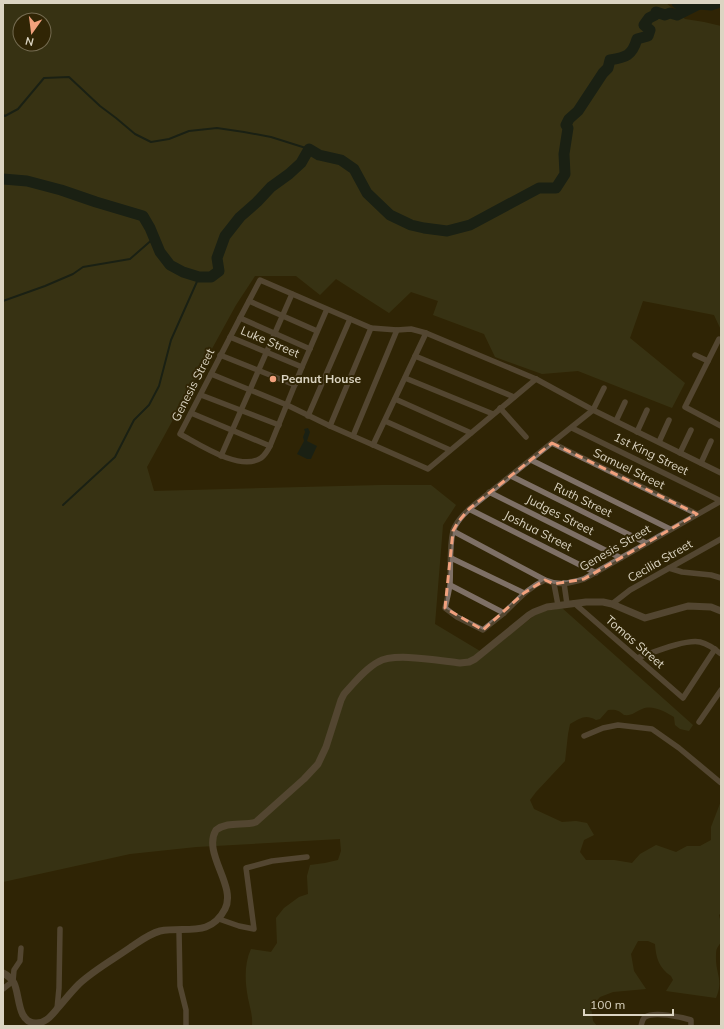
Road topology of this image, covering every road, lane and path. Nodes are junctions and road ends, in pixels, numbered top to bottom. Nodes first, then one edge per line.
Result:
1 (292, 294) junction
2 (249, 301) junction
3 (327, 309) junction
4 (282, 316) junction
5 (240, 318) junction
6 (350, 319) junction
7 (371, 328) junction
8 (397, 330) junction
9 (317, 331) junction
10 (275, 333) junction
11 (426, 333) junction
12 (230, 337) junction
13 (720, 342) edge
14 (310, 349) junction
15 (266, 352) junction
16 (220, 355) junction
17 (695, 355) dead end
18 (415, 356) junction
19 (708, 360) junction
20 (302, 367) junction
21 (258, 371) junction
22 (211, 374) junction
23 (405, 378) junction
24 (536, 378) junction
25 (295, 385) junction
26 (604, 388) dead end
27 (250, 390) junction
28 (201, 395) junction
29 (514, 397) junction
30 (395, 399) junction
31 (624, 402) dead end
32 (287, 405) junction
33 (500, 408) junction
34 (241, 410) junction
35 (593, 410) junction
36 (647, 410) dead end
37 (191, 413) junction
38 (493, 414) junction
39 (308, 416) junction
40 (669, 420) dead end
41 (385, 421) junction
42 (616, 421) junction
43 (279, 425) junction
44 (330, 426) junction
45 (721, 426) edge
46 (572, 428) junction
47 (232, 430) junction
48 (691, 430) dead end
49 (637, 432) junction
50 (471, 433) junction
51 (352, 436) junction
52 (526, 437) dead end
53 (711, 441) dead end
54 (659, 442) junction
55 (552, 443) junction
56 (373, 445) junction
57 (270, 446) junction
58 (450, 450) junction
59 (680, 453) junction
60 (221, 456) junction
61 (531, 460) junction
62 (701, 463) junction
63 (721, 473) edge
64 (511, 476) junction
65 (490, 492) junction
66 (721, 501) edge
67 (469, 509) junction
68 (697, 514) junction
69 (670, 529) junction
70 (454, 531) junction
71 (721, 539) edge
72 (646, 543) junction
73 (451, 558) junction
74 (621, 558) junction
75 (670, 568) junction
76 (596, 572) junction
77 (720, 576) edge
78 (545, 580) junction
79 (564, 583) junction
80 (554, 584) junction
81 (450, 585) junction
82 (524, 593) junction
83 (571, 603) junction
84 (612, 604) junction
85 (558, 605) junction
86 (721, 611) edge
87 (504, 613) junction
88 (715, 649) junction
89 (721, 654) edge
90 (637, 658) junction
91 (721, 690) edge
92 (699, 722) dead end
93 (584, 736) dead end
94 (721, 783) edge
95 (307, 857) dead end
96 (219, 919) junction
97 (60, 929) dead end
98 (179, 930) junction
99 (21, 948) dead end
100 (3, 972) edge
101 (13, 981) junction
102 (3, 989) edge
103 (57, 1010) junction
104 (186, 1026) edge
105 (641, 1026) edge
106 (691, 1026) edge

1 - 2 street, Genesis Street
1 - 3 street, Genesis Street
1 - 4 street
2 - 4 street
2 - 5 street, Genesis Street
3 - 6 street, Genesis Street
3 - 9 street, Genesis Street
4 - 9 street
4 - 10 street
5 - 10 street
5 - 12 street, Genesis Street
6 - 7 street, Genesis Street
6 - 39 street
7 - 8 street, Genesis Street
7 - 44 street
8 - 11 street, Genesis Street
8 - 51 street
9 - 14 street, Genesis Street
10 - 14 street
10 - 15 street
11 - 18 street
11 - 24 street, Genesis Street
12 - 15 street, Luke Street
12 - 16 street, Genesis Street
13 - 19 street
14 - 20 street, Genesis Street
15 - 20 street, Luke Street
15 - 21 street
16 - 21 street
16 - 22 street, Genesis Street
17 - 19 street
18 - 23 street
18 - 29 street
19 - 45 street
20 - 25 street, Genesis Street
21 - 25 street
21 - 27 street
22 - 27 street
22 - 28 street, Genesis Street
23 - 30 street
23 - 38 street
24 - 29 street
24 - 35 street, Genesis Street
25 - 32 street, Genesis Street
26 - 35 street
27 - 32 street
27 - 34 street
28 - 34 street
28 - 37 street, Genesis Street
29 - 33 street
30 - 41 street
30 - 50 street
31 - 42 street
32 - 39 street
32 - 43 street, Genesis Street
33 - 38 street
33 - 52 street
34 - 43 street
34 - 47 street
35 - 42 street, Genesis Street
35 - 46 street
36 - 49 street
37 - 47 street
37 - 60 street, Genesis Street
38 - 50 street
39 - 44 street
40 - 54 street
41 - 56 street
41 - 58 street
42 - 49 street, Genesis Street
43 - 57 street, Genesis Street
44 - 51 street
46 - 55 street
46 - 66 street, 1st King Street
47 - 57 street
47 - 60 street
48 - 59 street
49 - 54 street, Genesis Street
50 - 58 street
51 - 56 street
53 - 62 street
54 - 59 street, Genesis Street
55 - 61 street
55 - 68 street, Samuel Street
56 - 58 street
57 - 60 street, Genesis Street
59 - 62 street, Genesis Street
61 - 64 street
61 - 69 street
62 - 63 street, Genesis Street
64 - 65 street
64 - 72 street, Ruth Street
65 - 67 street
65 - 74 street, Judges Street
66 - 68 street, Genesis Street
67 - 70 street
67 - 76 street, Joshua Street
68 - 69 street, Genesis Street
69 - 72 street, Genesis Street
70 - 73 street
70 - 78 street, Genesis Street
71 - 75 street, Cecilia Street
72 - 74 street, Genesis Street
73 - 81 street
73 - 82 street
74 - 76 street, Genesis Street
75 - 77 street
75 - 84 street, Cecilia Street
76 - 79 street, Genesis Street
78 - 80 street, Genesis Street
78 - 82 street
79 - 80 street, Genesis Street
79 - 83 street
80 - 85 street
81 - 87 street
81 - 87 street
82 - 87 street
83 - 84 street
83 - 85 street
83 - 90 street, Tomas Street
84 - 86 street
85 - 96 street
88 - 89 street
88 - 90 street
88 - 90 street, Tomas Street
91 - 92 street
93 - 94 street
95 - 96 street
96 - 98 street
97 - 103 street
98 - 103 street
98 - 104 street
99 - 101 street
100 - 101 street
101 - 102 street
101 - 103 street
105 - 106 street

